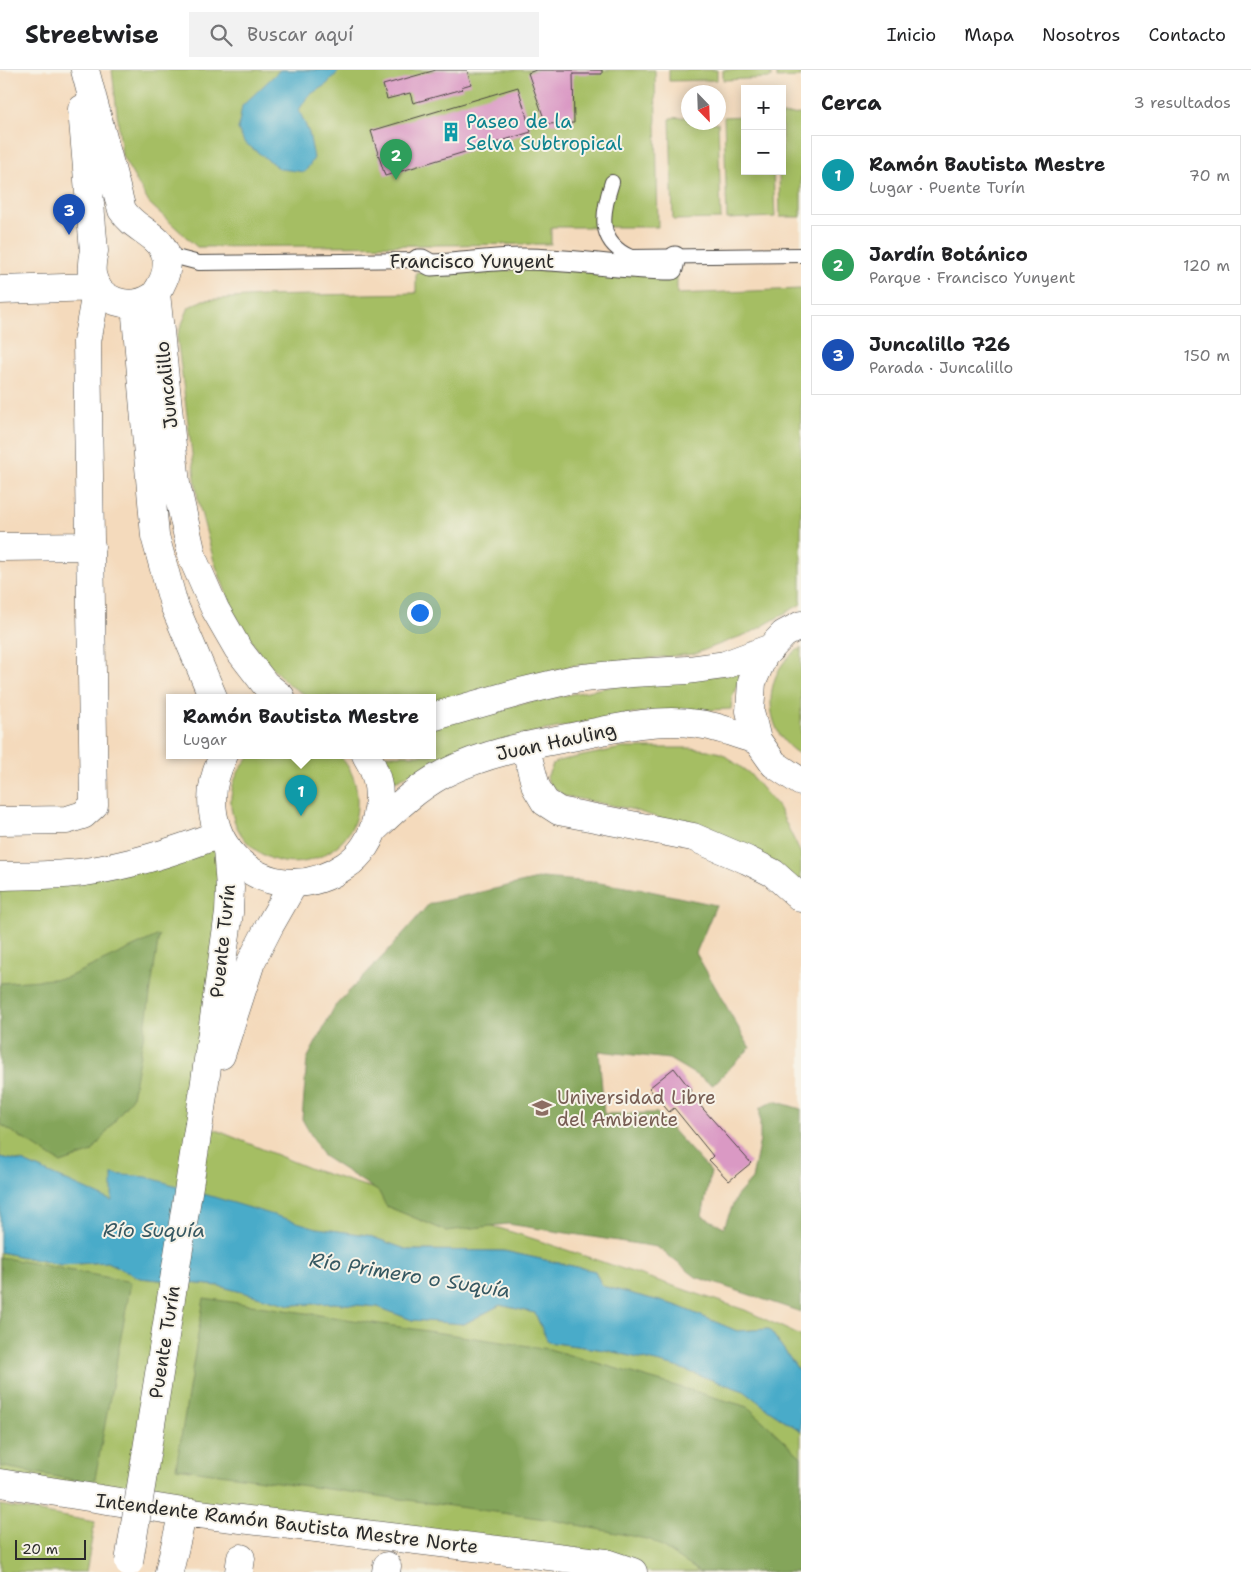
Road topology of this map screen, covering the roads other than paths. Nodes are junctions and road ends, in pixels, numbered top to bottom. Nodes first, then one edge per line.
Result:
1 (78, 70) edge
2 (85, 70) edge
3 (612, 182) dead end
4 (153, 239) junction
5 (94, 251) junction
6 (801, 255) edge
7 (675, 257) junction
8 (418, 260) joint
9 (199, 264) junction
10 (97, 287) junction
11 (0, 290) edge
12 (152, 293) junction
13 (91, 546) junction
14 (0, 547) edge
15 (801, 625) edge
16 (771, 648) junction
17 (212, 694) edge
18 (278, 694) edge
19 (436, 716) edge
20 (757, 740) junction
21 (525, 746) junction
22 (222, 759) edge
23 (369, 759) edge
24 (794, 777) edge
25 (801, 804) edge
26 (0, 821) edge
27 (375, 828) junction
28 (223, 841) junction
29 (0, 876) edge
30 (294, 883) junction
31 (801, 898) edge
32 (199, 1123) junction
33 (0, 1484) edge
34 (184, 1512) junction
35 (128, 1567) edge
36 (170, 1572) edge
37 (633, 1572) edge

1 - 5 main road
2 - 4 main road
3 - 7 lane
4 - 5 main road
4 - 9 lane
4 - 12 main road, Juncalillo
5 - 10 main road
6 - 7 lane
7 - 8 street, Francisco Yunyent
8 - 9 lane, Francisco Yunyent
9 - 12 lane
10 - 11 main road
10 - 12 main road
10 - 13 main road
12 - 17 main road, Juncalillo
12 - 18 main road, Juncalillo
13 - 14 main road
13 - 26 main road
15 - 16 main road
16 - 19 main road
16 - 20 main road
20 - 21 main road, Juan Hauling
20 - 24 main road
21 - 27 main road, Juan Hauling
21 - 31 main road
22 - 28 main road, Puente Turín
23 - 27 main road
24 - 25 main road
27 - 30 main road
28 - 29 main road
28 - 30 main road
28 - 32 main road, Puente Turín
30 - 32 main road, Puente Turín
32 - 35 main road, Puente Turín, bridge
33 - 34 main road, Intendente Ramón Bautista Mestre Norte
34 - 36 main road
34 - 37 main road, Intendente Ramón Bautista Mestre Norte

